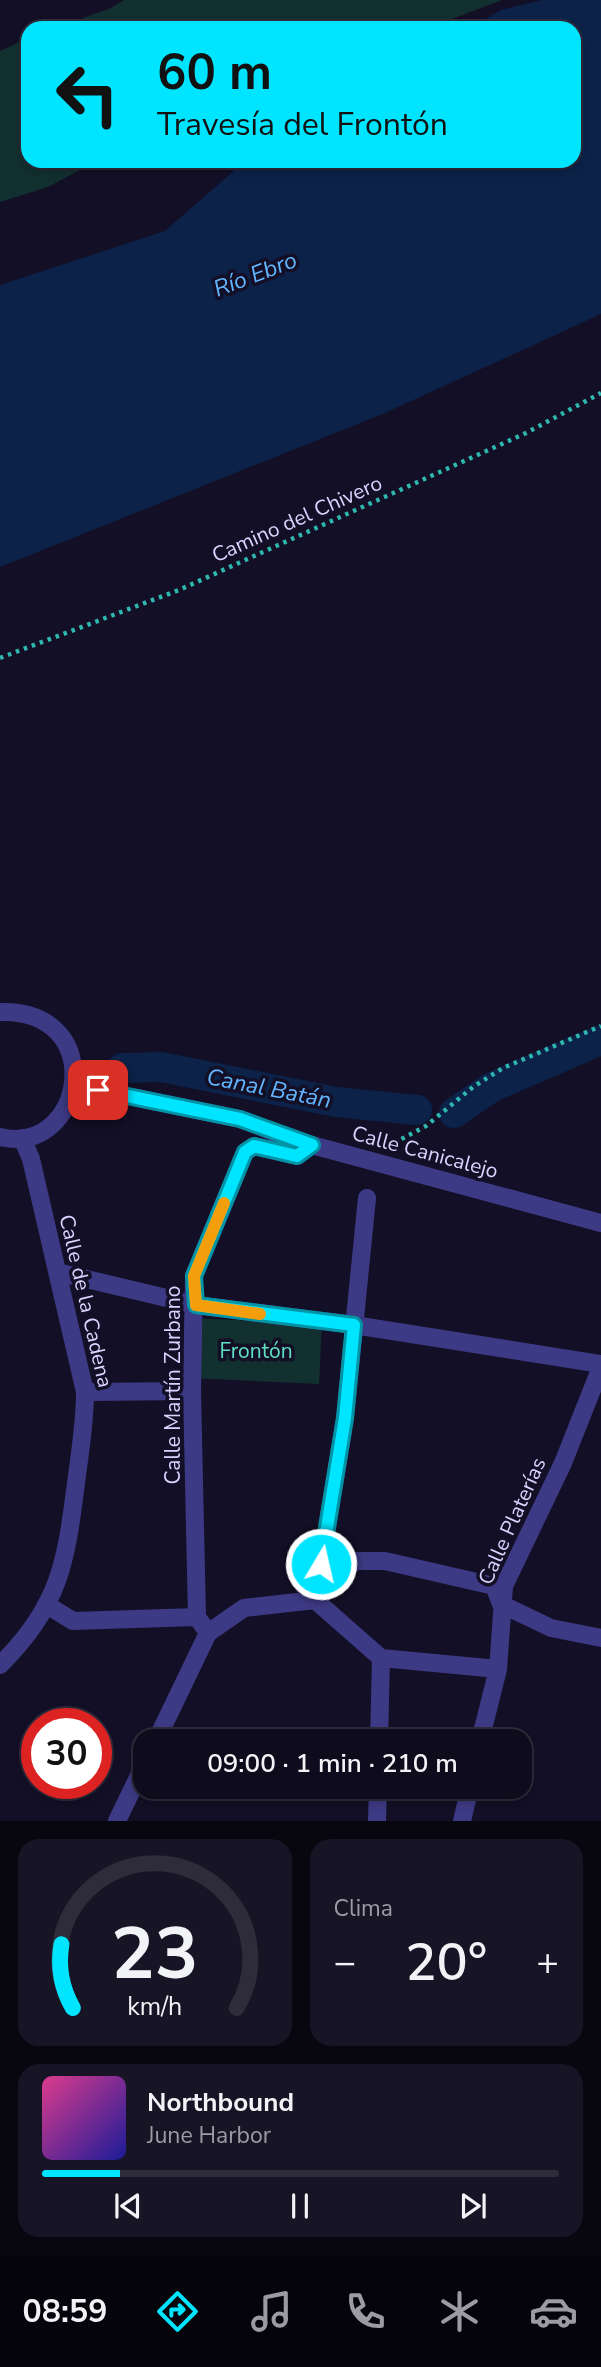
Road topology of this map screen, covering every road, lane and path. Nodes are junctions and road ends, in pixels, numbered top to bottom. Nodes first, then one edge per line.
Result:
1 (601, 393) edge
2 (0, 658) edge
3 (0, 1012) edge
4 (601, 1026) edge
5 (74, 1085) junction
6 (0, 1138) edge
7 (22, 1138) junction
8 (312, 1145) junction
9 (392, 1145) dead end
10 (367, 1198) dead end
11 (601, 1223) edge
12 (57, 1272) junction
13 (196, 1305) junction
14 (354, 1325) junction
15 (601, 1365) edge
16 (192, 1391) junction
17 (85, 1392) junction
18 (312, 1600) junction
19 (501, 1604) junction
20 (47, 1605) junction
21 (197, 1617) junction
22 (208, 1633) junction
23 (601, 1638) edge
24 (381, 1658) junction
25 (0, 1665) edge
26 (498, 1669) junction
27 (162, 1729) edge
28 (379, 1729) edge
29 (484, 1729) edge
30 (133, 1788) edge
31 (378, 1799) edge
32 (467, 1799) edge
33 (117, 1821) edge
34 (377, 1821) edge
35 (462, 1821) edge

1 - 2 path, Camino del Chivero
3 - 5 street
4 - 9 path
5 - 7 street
5 - 8 street, Calle Canicalejo
6 - 7 street
7 - 12 street, Calle de la Cadena
8 - 11 street, Calle Canicalejo
8 - 13 street, Calle Martín Zurbano
10 - 14 street
12 - 13 street
12 - 17 street, Calle de la Cadena
13 - 14 street
13 - 16 street, Calle Martín Zurbano
14 - 15 street
14 - 18 street
15 - 19 street, Calle Platerías
16 - 17 street
16 - 21 street, Calle Martín Zurbano
17 - 20 street, Calle de la Cadena
18 - 19 street
18 - 22 street
18 - 24 street
19 - 23 street
19 - 26 street, Calle Platerías
20 - 21 street
20 - 25 street, Calle de la Cadena
21 - 22 street
22 - 27 street
24 - 26 street
24 - 28 street
26 - 29 street, Calle Platerías
30 - 33 street
31 - 34 street
32 - 35 street

